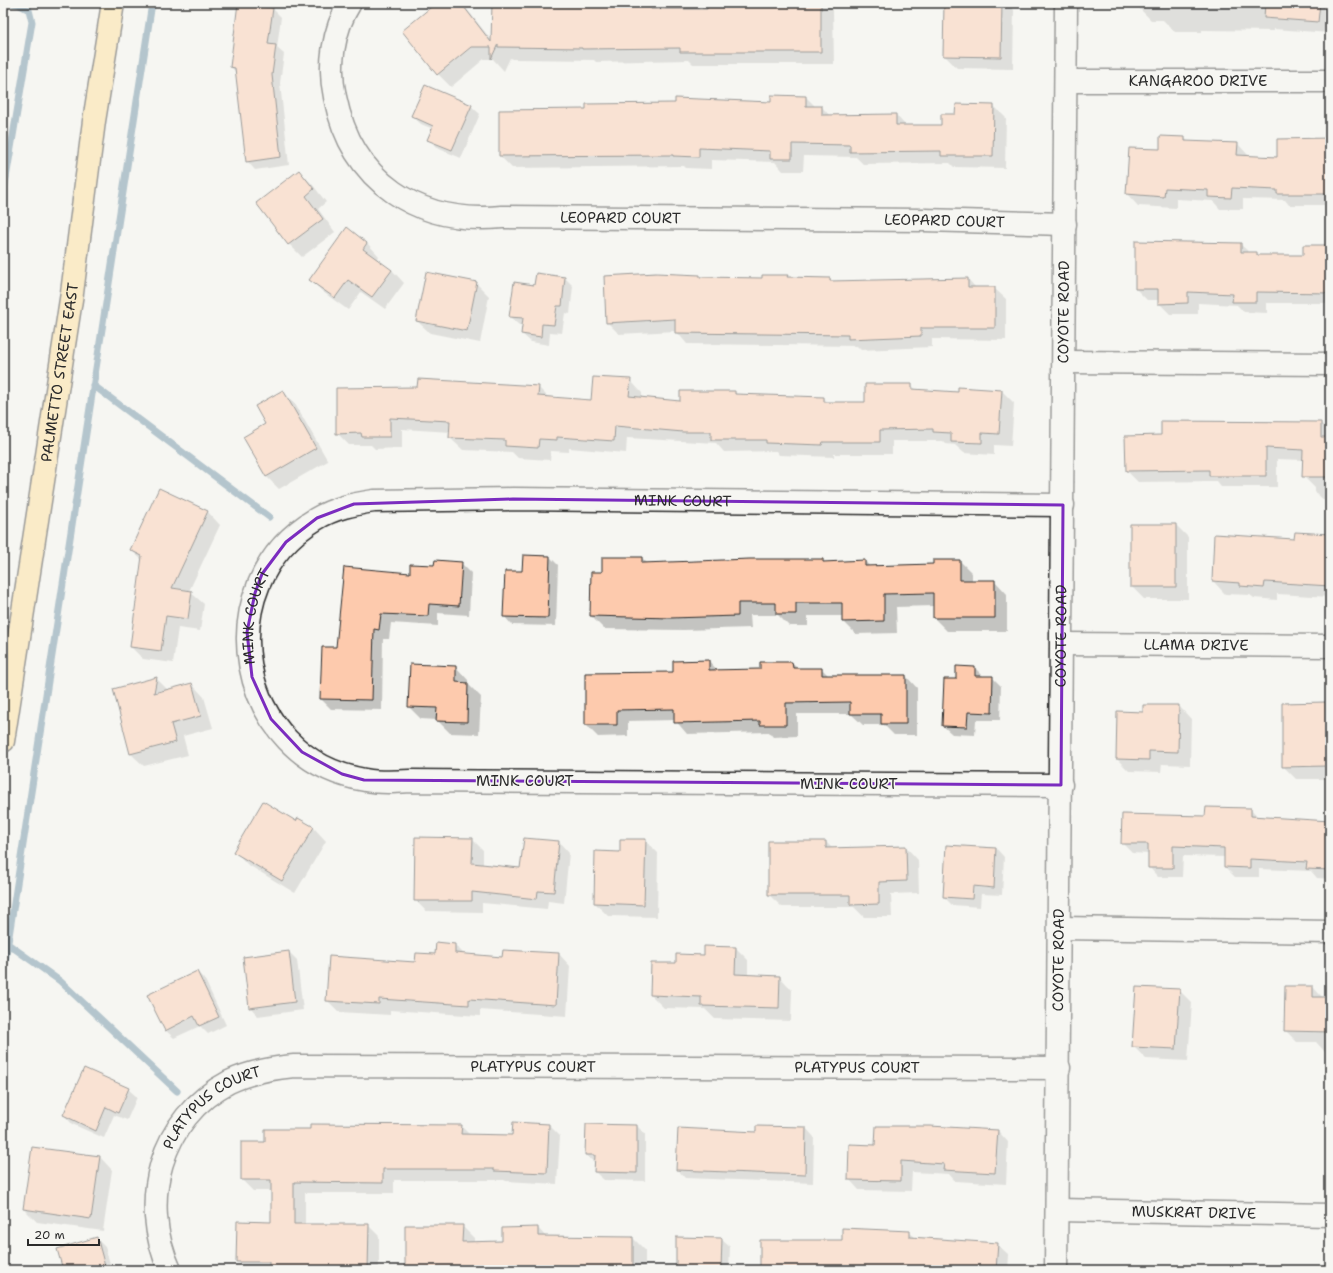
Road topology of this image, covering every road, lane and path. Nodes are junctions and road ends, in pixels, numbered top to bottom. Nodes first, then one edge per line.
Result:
1 (113, 3) edge
2 (350, 3) edge
3 (1066, 3) edge
4 (1330, 80) edge
5 (1066, 81) junction
6 (1065, 224) junction
7 (1064, 362) junction
8 (1330, 364) edge
9 (1063, 505) junction
10 (1062, 644) junction
11 (1330, 646) edge
12 (3, 741) edge
13 (1061, 785) junction
14 (1060, 928) junction
15 (1330, 932) edge
16 (1058, 1068) junction
17 (1057, 1210) junction
18 (1330, 1215) edge
19 (170, 1270) edge
20 (1056, 1270) edge

1 - 12 main road, PALMETTO STREET EAST
2 - 6 street, LEOPARD COURT
3 - 5 street, COYOTE ROAD
4 - 5 street, KANGAROO DRIVE
5 - 6 street, COYOTE ROAD
6 - 7 street, COYOTE ROAD
7 - 8 street
7 - 9 street, COYOTE ROAD
9 - 10 street, COYOTE ROAD
9 - 13 street, MINK COURT
10 - 11 street, LLAMA DRIVE
10 - 13 street, COYOTE ROAD
13 - 14 street, COYOTE ROAD
14 - 15 street
14 - 16 street, COYOTE ROAD
16 - 17 street, COYOTE ROAD
16 - 19 street, PLATYPUS COURT
17 - 18 street, MUSKRAT DRIVE
17 - 20 street, COYOTE ROAD

